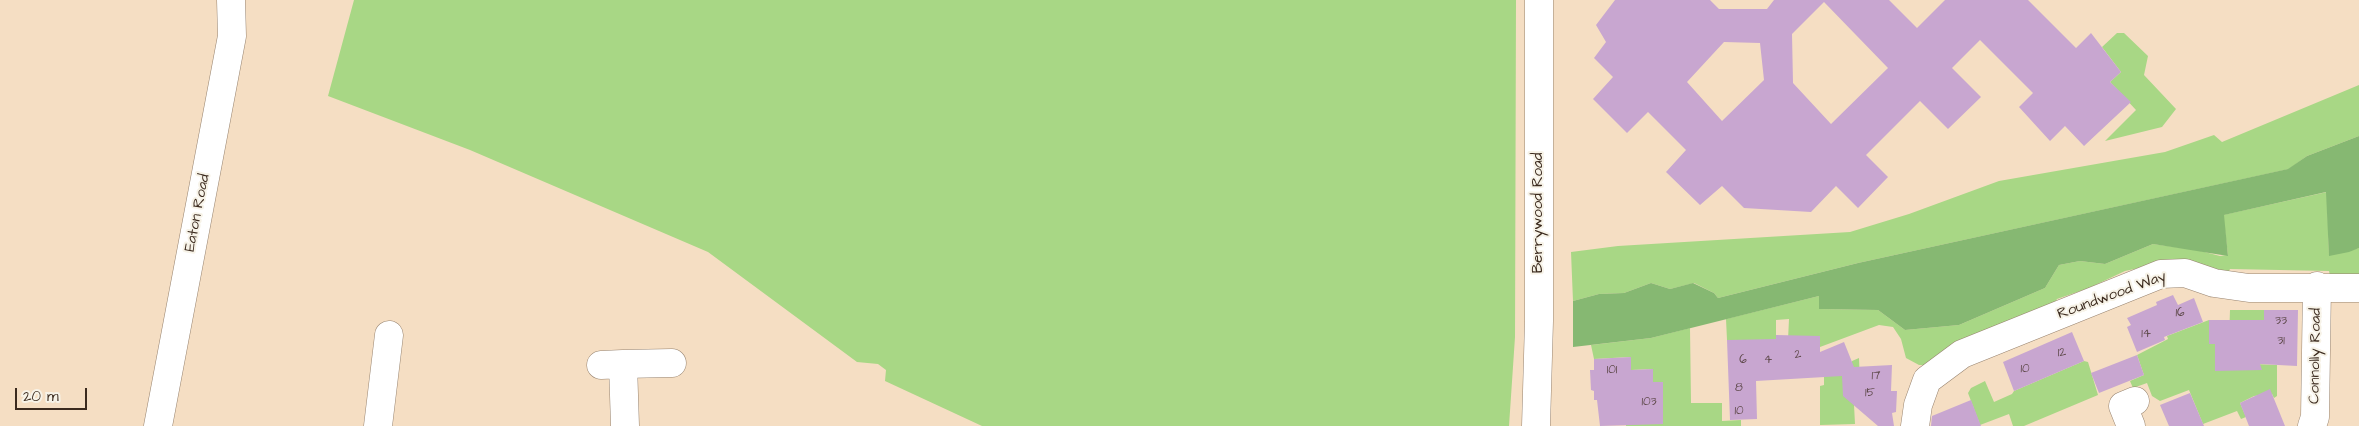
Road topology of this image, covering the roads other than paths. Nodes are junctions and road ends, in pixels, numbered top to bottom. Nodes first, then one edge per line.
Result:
1 (231, 0) edge
2 (1539, 0) edge
3 (2317, 286) junction
4 (2359, 288) edge
5 (389, 335) dead end
6 (672, 363) dead end
7 (158, 426) edge
8 (378, 426) edge
9 (624, 426) edge
10 (1536, 426) edge
11 (1915, 426) edge
12 (2312, 426) edge

1 - 7 street, Eaton Road
2 - 10 street, Berrywood Road
3 - 4 street, Roundwood Way
3 - 11 street, Roundwood Way
3 - 12 street, Connolly Road
5 - 8 street
6 - 9 street

